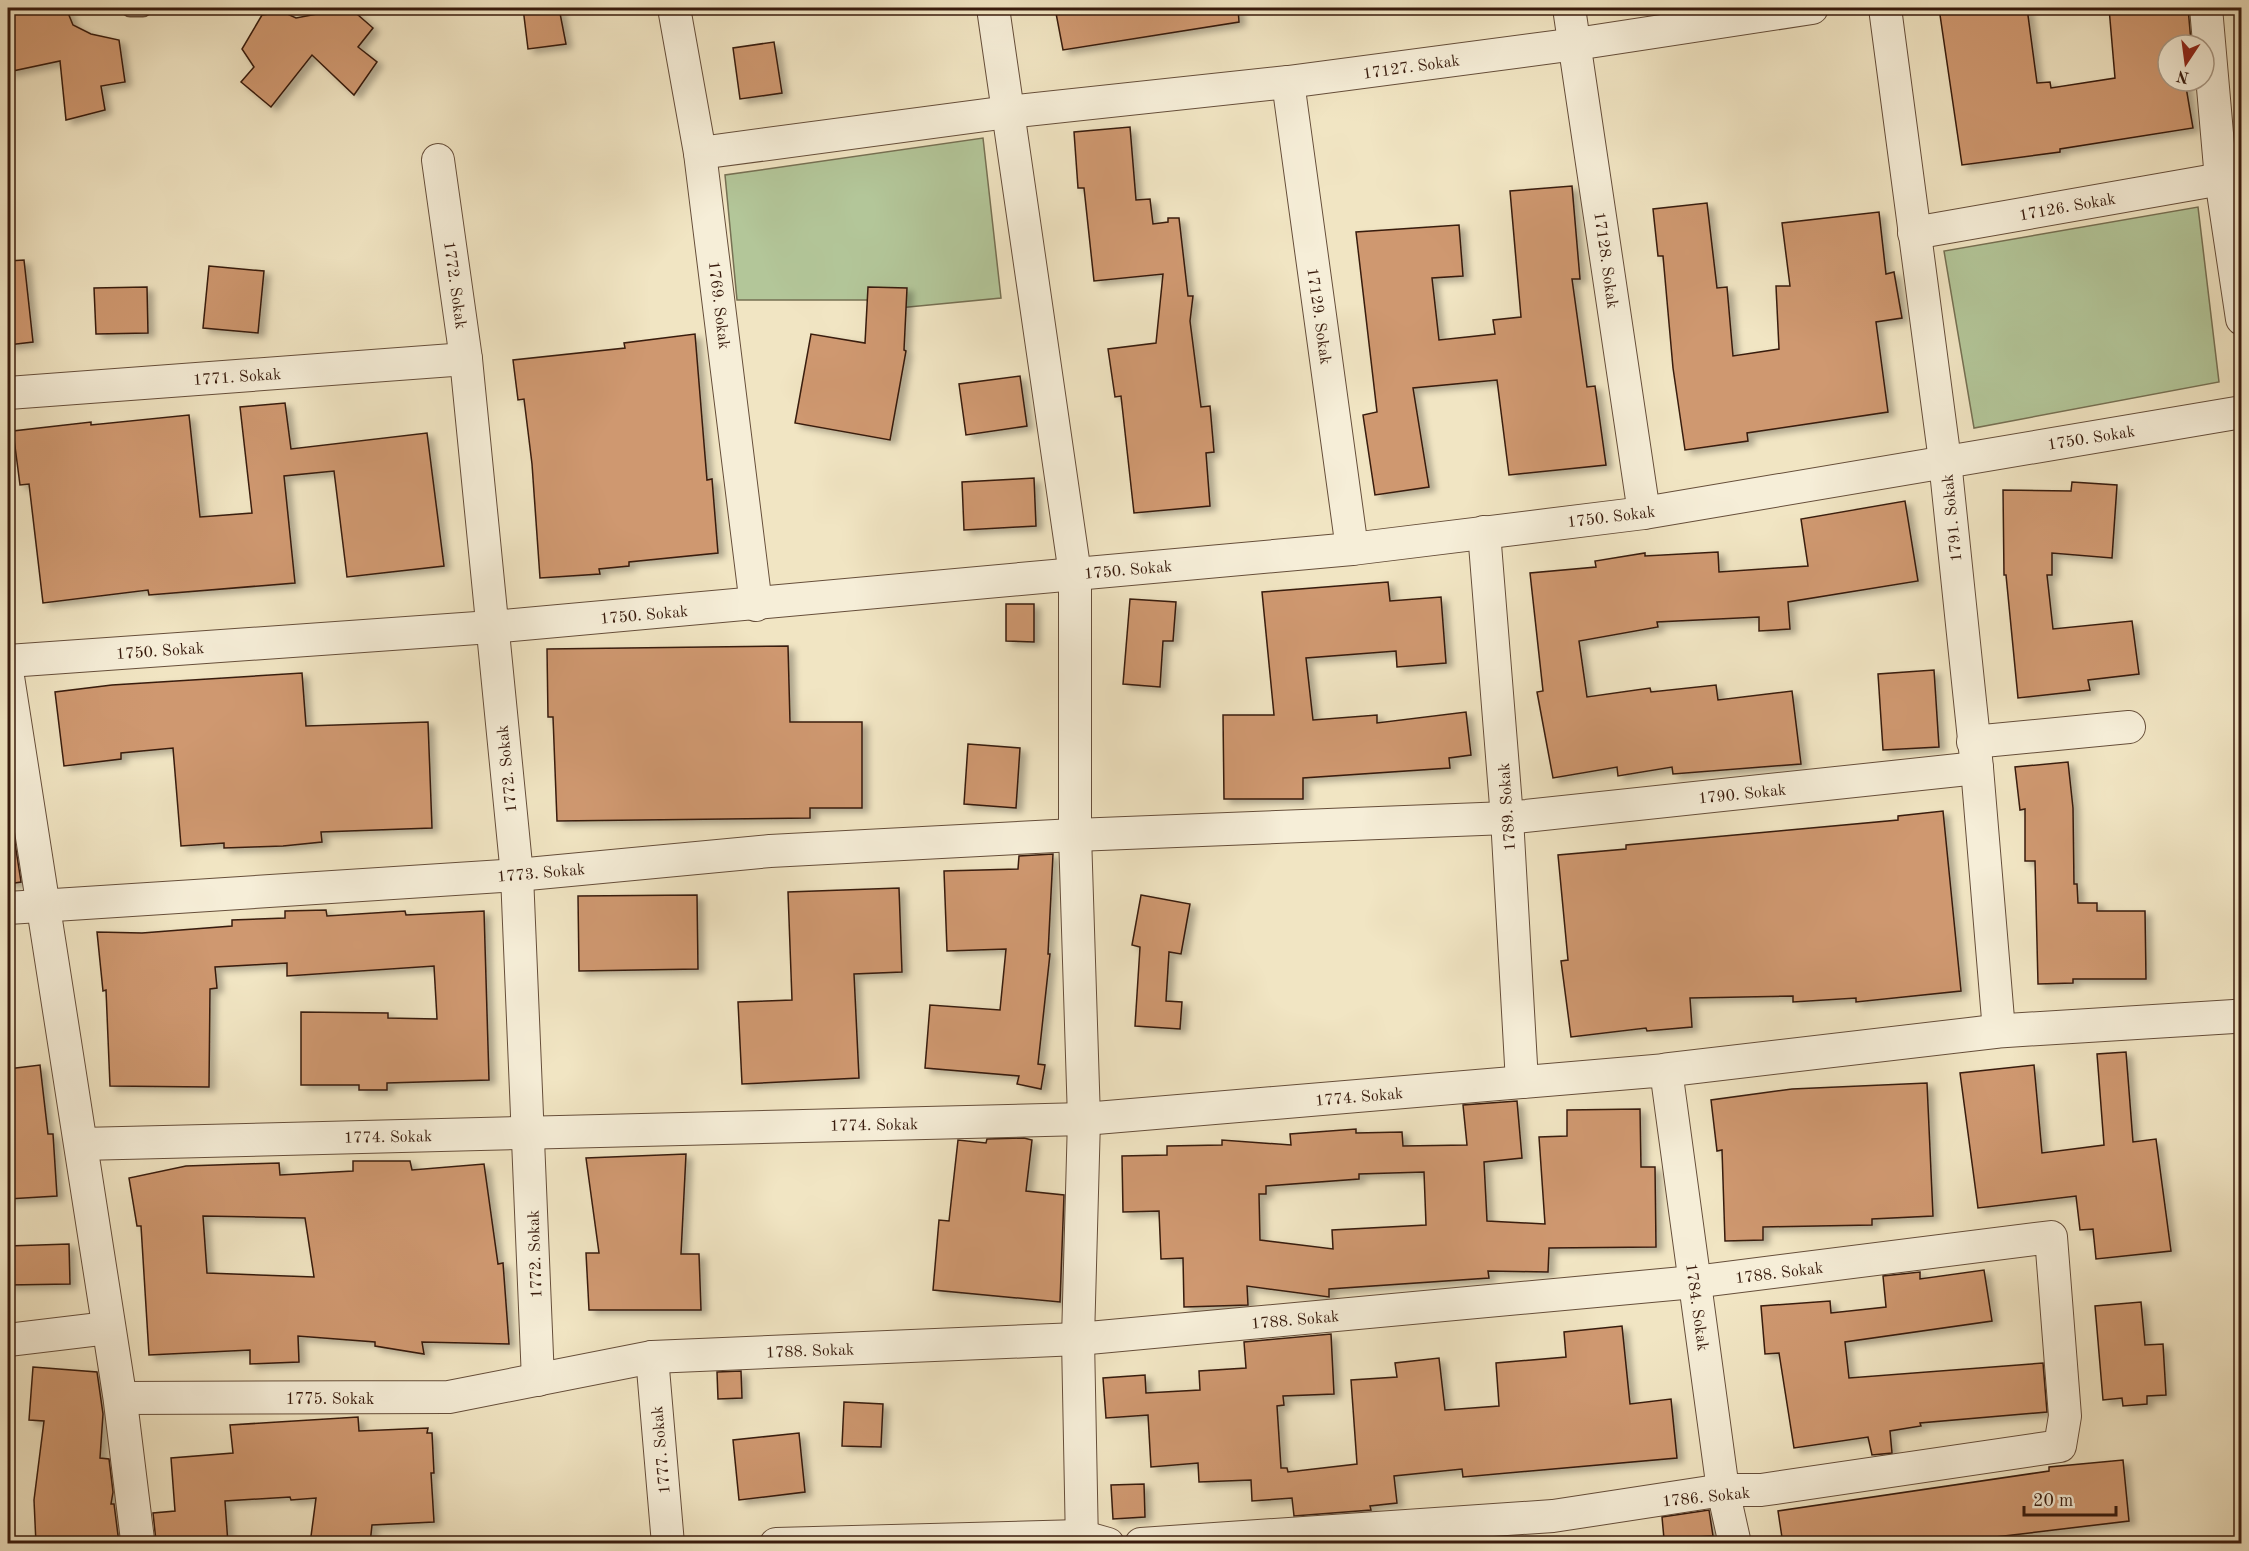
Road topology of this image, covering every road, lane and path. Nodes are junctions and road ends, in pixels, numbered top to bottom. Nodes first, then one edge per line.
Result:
1 (130, 8) edge
2 (142, 8) edge
3 (674, 8) edge
4 (993, 8) edge
5 (1569, 8) edge
6 (1812, 8) edge
7 (1885, 8) edge
8 (2206, 8) edge
9 (1576, 44) junction
10 (1288, 82) junction
11 (1008, 112) junction
12 (700, 153) junction
13 (438, 160) dead end
14 (2221, 179) junction
15 (1914, 233) junction
16 (2241, 319) edge
17 (466, 359) junction
18 (8, 393) edge
19 (2241, 412) edge
20 (1945, 462) junction
21 (1644, 513) junction
22 (1484, 532) junction
23 (1353, 549) junction
24 (1075, 574) junction
25 (756, 604) junction
26 (491, 627) junction
27 (8, 661) edge
28 (8, 680) edge
29 (2129, 727) dead end
30 (1975, 755) junction
31 (1507, 818) junction
32 (1075, 835) junction
33 (518, 875) junction
34 (44, 904) junction
35 (8, 908) edge
36 (2241, 1016) edge
37 (1999, 1031) junction
38 (1665, 1070) junction
39 (1522, 1082) junction
40 (1084, 1119) junction
41 (530, 1133) junction
42 (81, 1143) junction
43 (2051, 1237) joint
44 (1694, 1282) junction
45 (108, 1328) junction
46 (1078, 1339) junction
47 (8, 1340) edge
48 (652, 1357) junction
49 (538, 1380) junction
50 (120, 1398) junction
51 (1723, 1490) junction
52 (1090, 1541) edge
53 (138, 1544) edge
54 (668, 1544) edge
55 (776, 1544) edge
56 (1141, 1544) edge
57 (1735, 1544) edge

1 - 2 lane
3 - 12 street, 1769. Sokak
4 - 11 street
5 - 9 street, 17128. Sokak
6 - 9 street, 17127. Sokak
7 - 15 street, 1791. Sokak
8 - 14 street
9 - 10 street, 17127. Sokak
9 - 21 street, 17128. Sokak
10 - 11 street, 17127. Sokak
10 - 23 street, 17129. Sokak
11 - 12 street, 17127. Sokak
11 - 24 street
12 - 25 street, 1769. Sokak
13 - 17 street, 1772. Sokak
14 - 15 street, 17126. Sokak
14 - 16 street
15 - 20 street, 1791. Sokak
17 - 18 street, 1771. Sokak
17 - 26 street, 1772. Sokak
19 - 20 street, 1750. Sokak
20 - 21 street, 1750. Sokak
20 - 30 street, 1791. Sokak
21 - 22 street, 1750. Sokak
22 - 23 street, 1750. Sokak
22 - 31 street, 1789. Sokak
23 - 24 street, 1750. Sokak
24 - 25 street, 1750. Sokak
24 - 32 street
25 - 26 street, 1750. Sokak
26 - 27 street, 1750. Sokak
26 - 33 street, 1772. Sokak
28 - 34 street
29 - 30 street, 1790. Sokak
30 - 31 street, 1790. Sokak
30 - 37 street, 1791. Sokak
31 - 32 street, 1790. Sokak
31 - 39 street, 1789. Sokak
32 - 33 street, 1773. Sokak
32 - 40 street
33 - 34 street, 1773. Sokak
33 - 41 street, 1772. Sokak
34 - 35 street, 1773. Sokak
34 - 42 street
36 - 37 street
37 - 38 street
38 - 39 street, 1774. Sokak
38 - 44 street, 1784. Sokak
39 - 40 street, 1774. Sokak
40 - 41 street, 1774. Sokak
40 - 46 street
41 - 42 street, 1774. Sokak
41 - 49 street, 1772. Sokak
42 - 45 street
43 - 44 street, 1788. Sokak
43 - 51 street, 1786. Sokak
44 - 46 street, 1788. Sokak
44 - 51 street, 1784. Sokak
45 - 47 street
45 - 50 street
46 - 48 street, 1788. Sokak
46 - 52 street
48 - 49 street, 1788. Sokak
48 - 54 street, 1777. Sokak
49 - 50 street, 1775. Sokak
50 - 53 street
51 - 56 street, 1786. Sokak
51 - 57 street, 1784. Sokak
52 - 55 street

